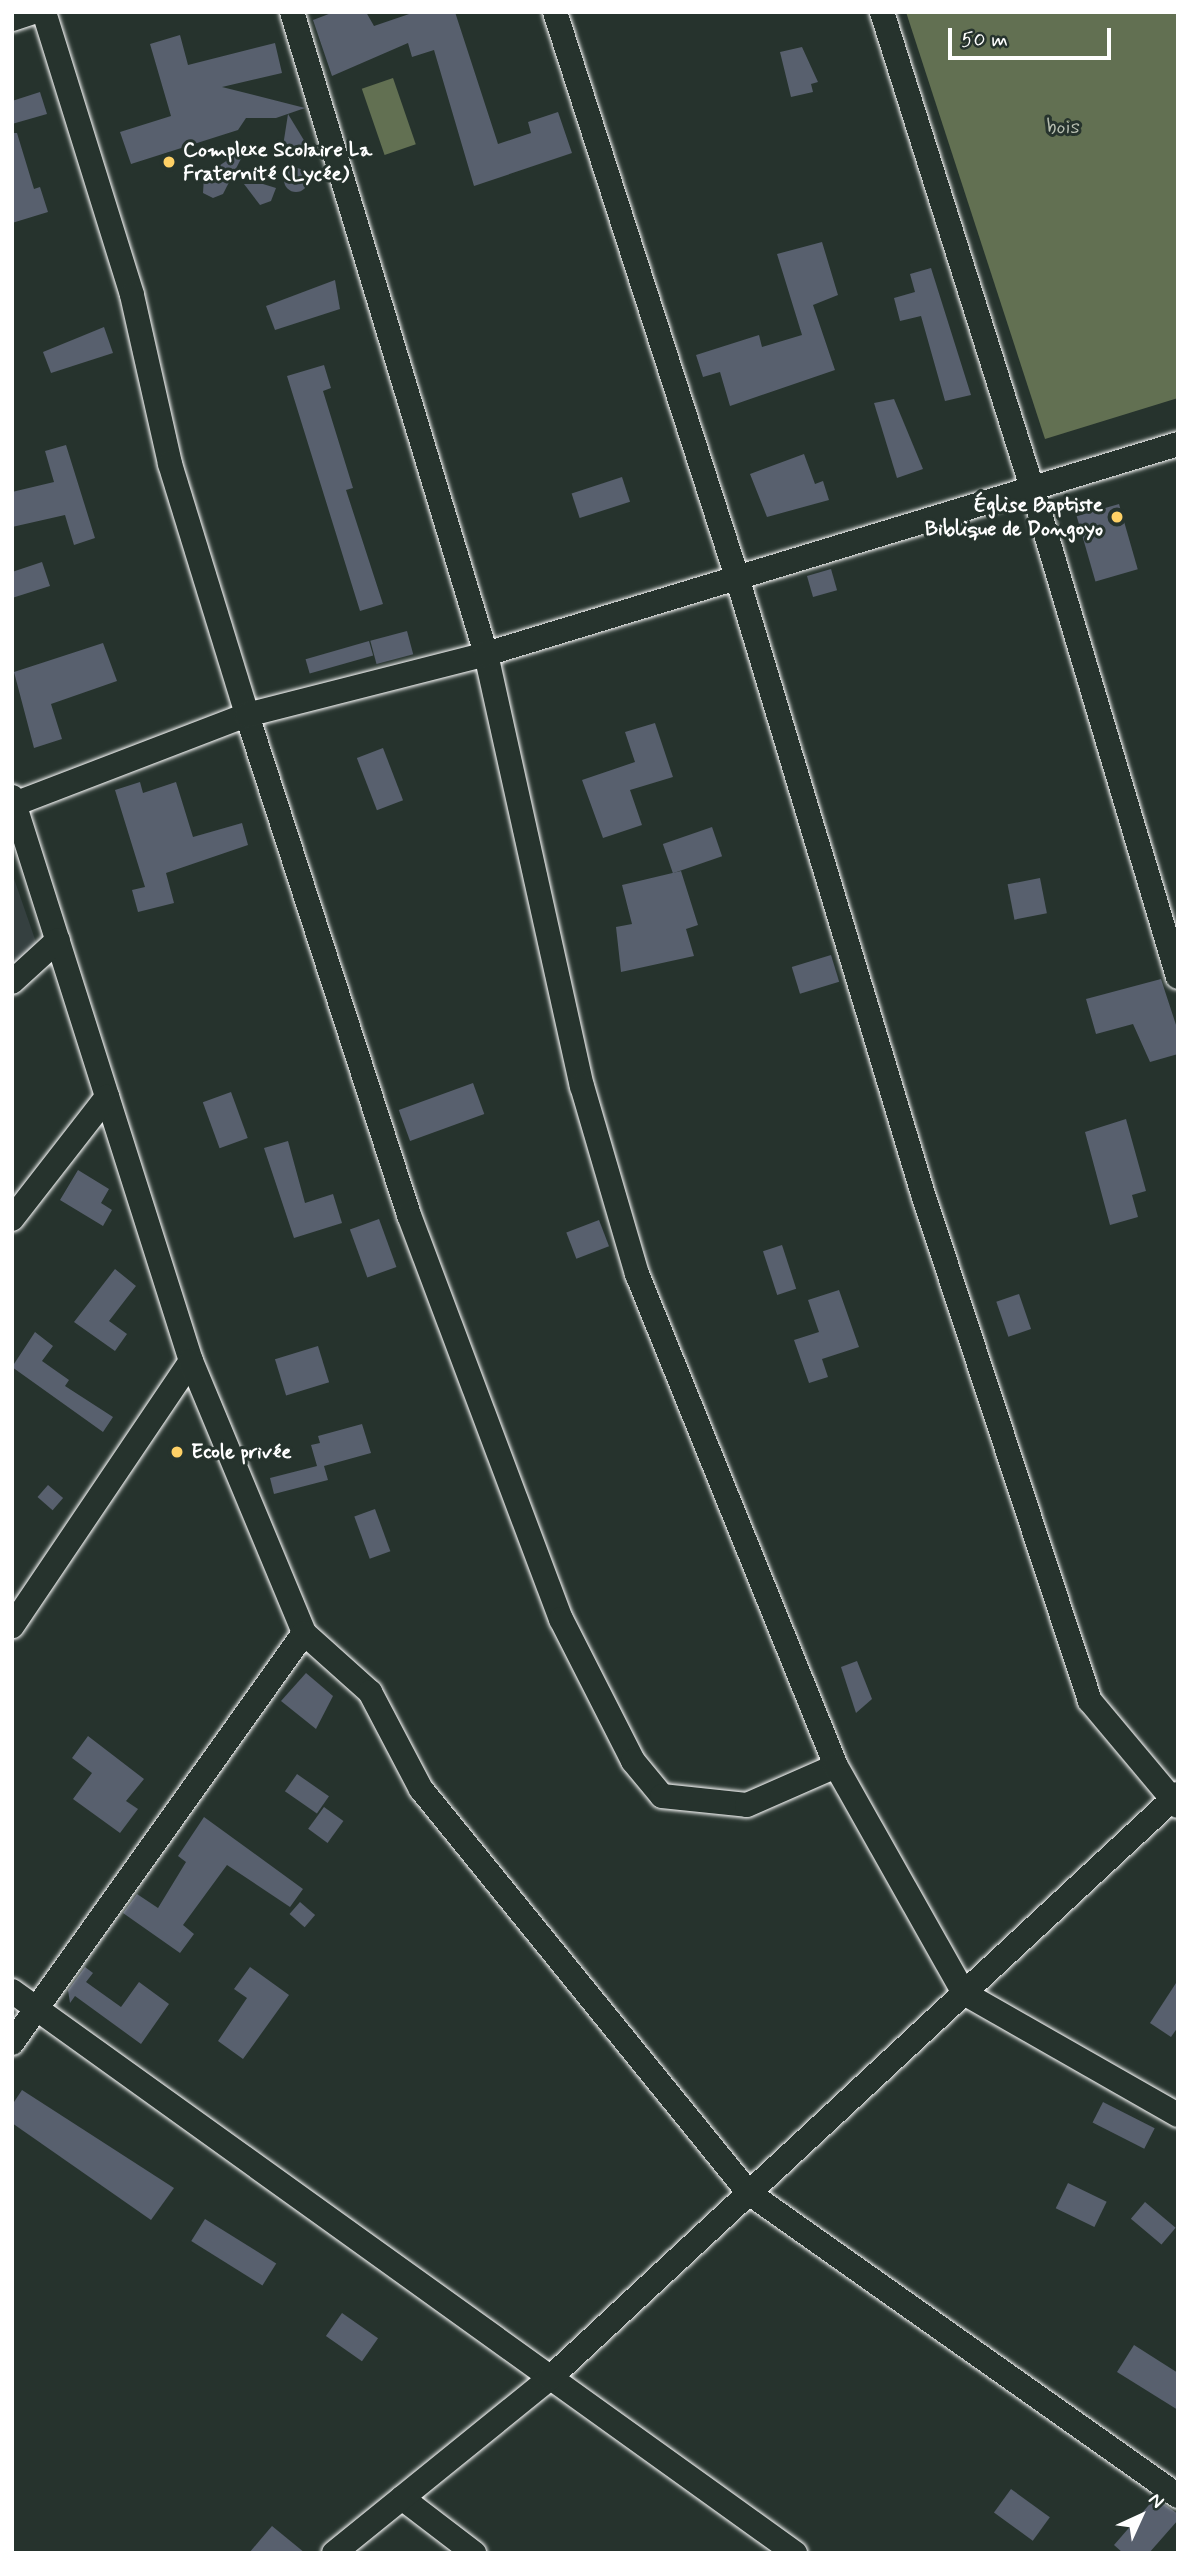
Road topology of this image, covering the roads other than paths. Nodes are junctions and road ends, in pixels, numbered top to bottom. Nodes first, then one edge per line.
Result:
1 (34, 12) edge
2 (44, 12) edge
3 (292, 12) edge
4 (555, 12) edge
5 (882, 12) edge
6 (12, 19) edge
7 (1178, 444) edge
8 (1032, 487) junction
9 (737, 577) junction
10 (486, 654) junction
11 (247, 715) junction
12 (13, 802) edge
13 (58, 940) junction
14 (1178, 977) edge
15 (12, 982) edge
16 (107, 1097) junction
17 (12, 1219) edge
18 (191, 1362) junction
19 (12, 1626) edge
20 (304, 1633) junction
21 (836, 1766) junction
22 (1175, 1800) edge
23 (12, 1991) edge
24 (964, 1993) junction
25 (38, 2009) junction
26 (12, 2043) edge
27 (1178, 2115) edge
28 (749, 2193) junction
29 (550, 2378) junction
30 (1178, 2496) edge
31 (402, 2498) junction
32 (334, 2553) edge
33 (474, 2553) edge
34 (795, 2553) edge

1 - 6 street
2 - 11 street
3 - 10 street
4 - 9 street
5 - 8 street
7 - 8 street
8 - 9 street
8 - 14 street
9 - 10 street
9 - 22 street
10 - 11 street
10 - 21 street
11 - 12 street
11 - 21 street
12 - 13 street
13 - 15 street
13 - 16 street
16 - 17 street
16 - 18 street
18 - 19 street
18 - 20 street
20 - 25 street
20 - 28 street
21 - 24 street
22 - 24 street
23 - 25 street
24 - 27 street
24 - 28 street
25 - 26 street
25 - 29 street
28 - 29 street
28 - 30 street
29 - 31 street
29 - 34 street
31 - 32 street
31 - 33 street

